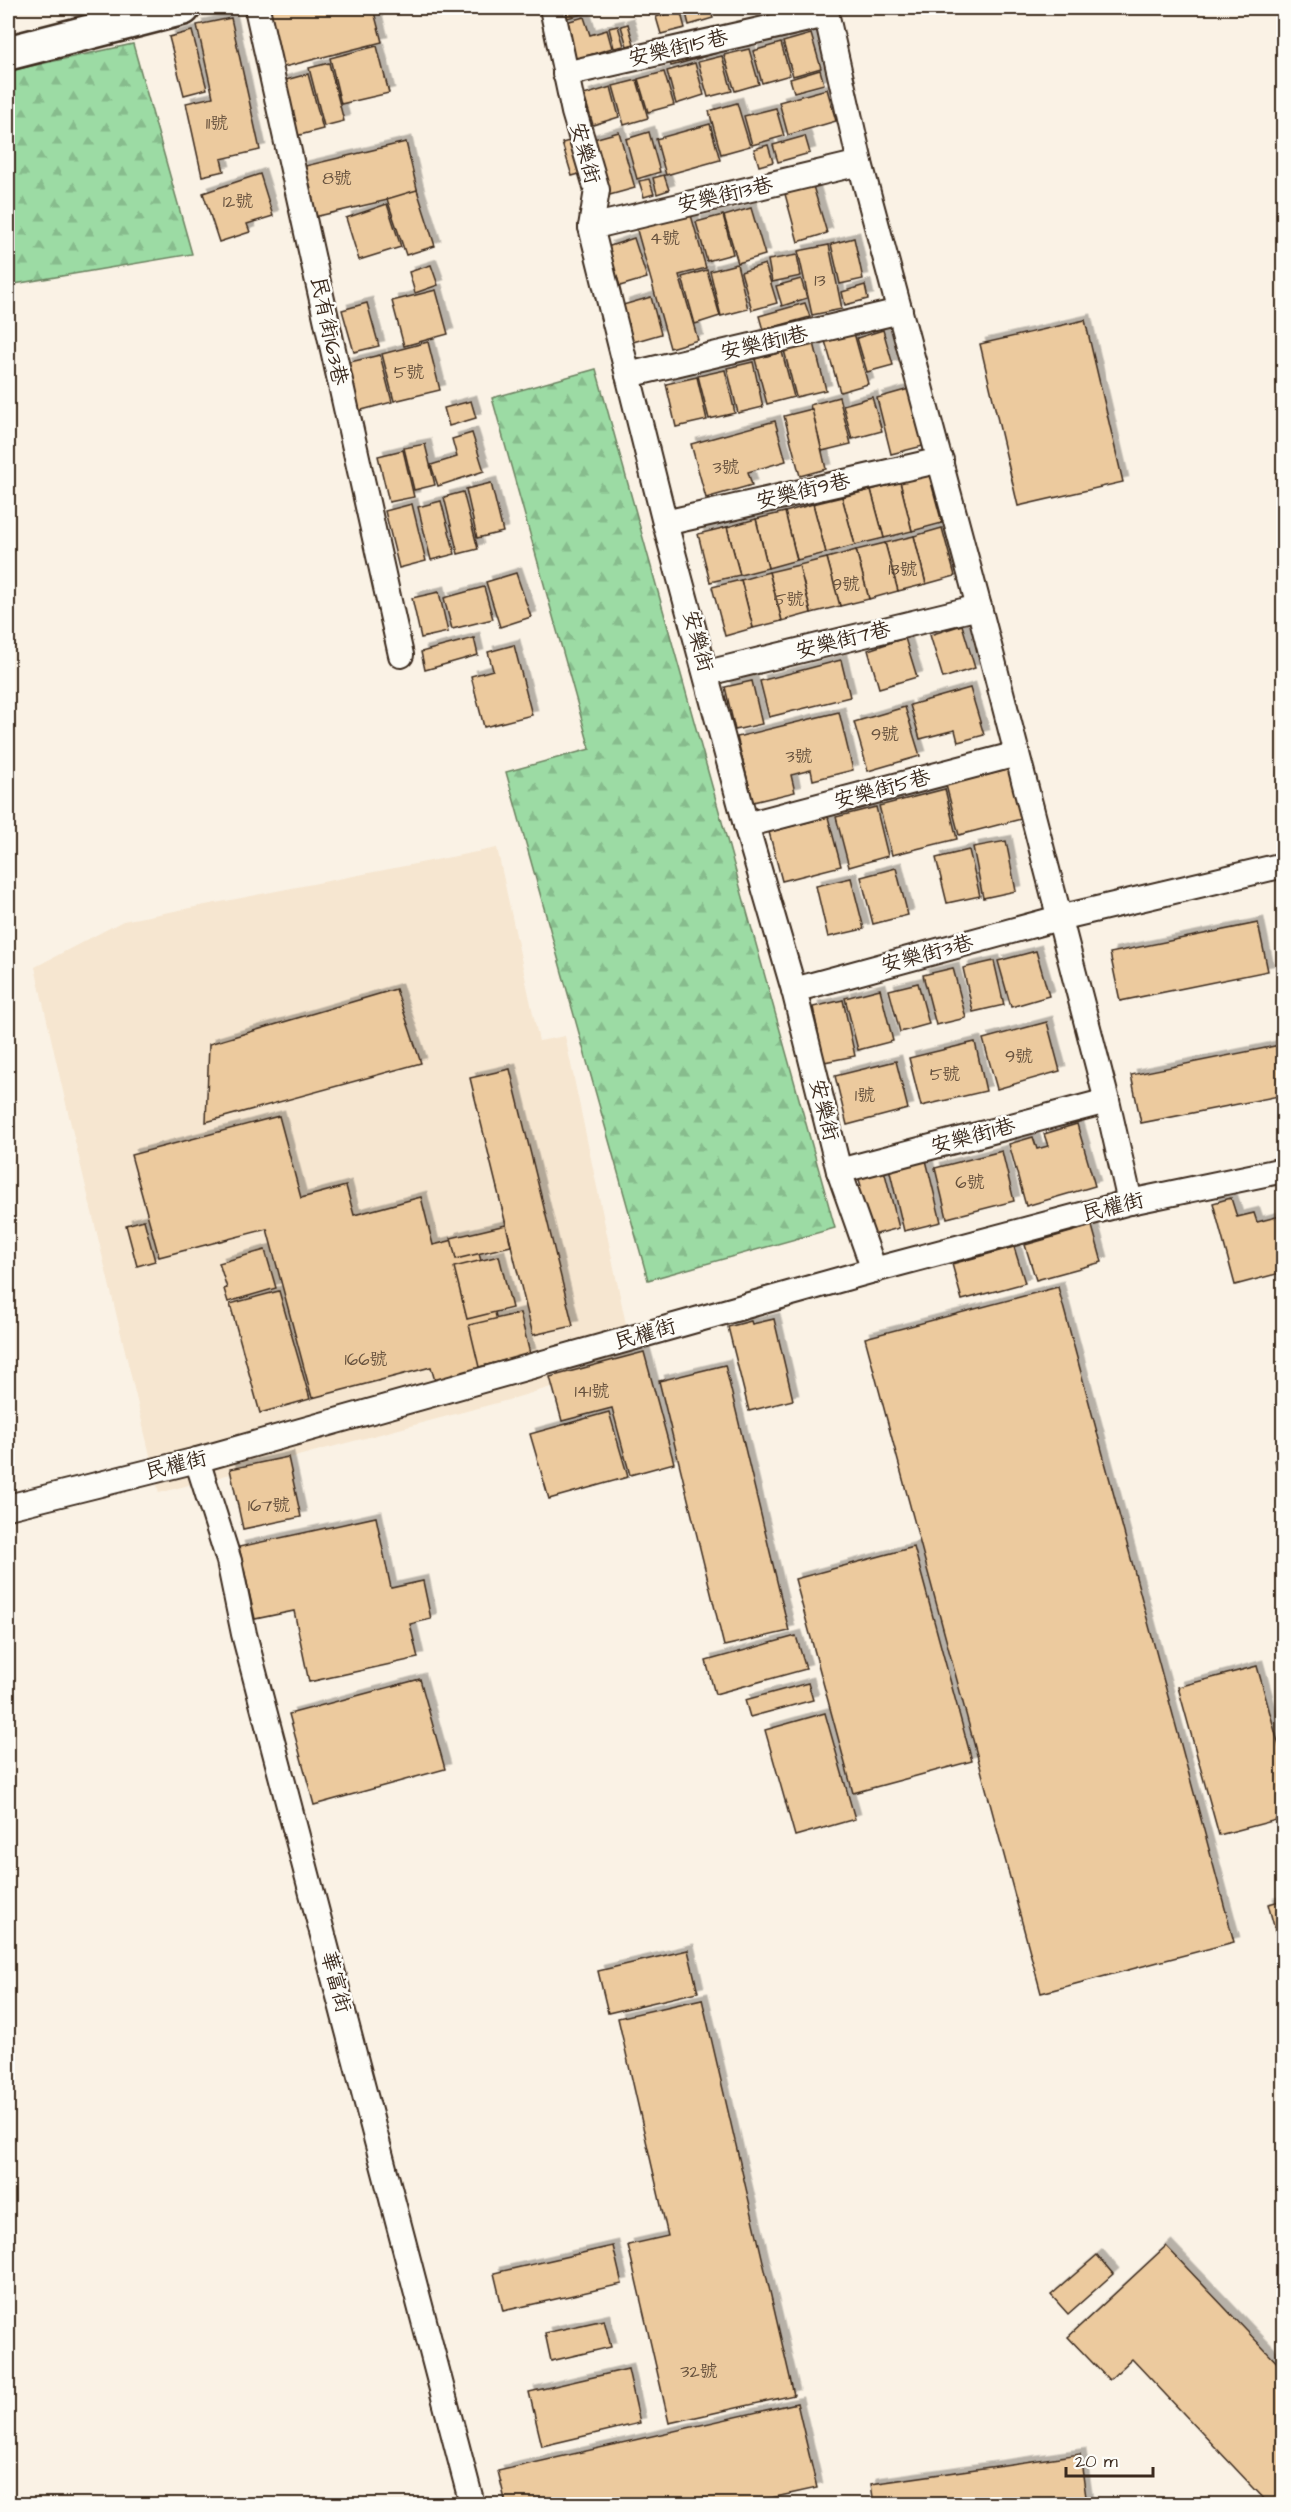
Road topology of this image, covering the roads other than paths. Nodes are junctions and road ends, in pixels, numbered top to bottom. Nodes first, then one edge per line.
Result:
1 (183, 8) edge
2 (257, 8) edge
3 (552, 8) edge
4 (825, 11) edge
5 (8, 53) edge
6 (565, 74) junction
7 (860, 162) junction
8 (591, 227) junction
9 (900, 311) junction
10 (628, 375) junction
11 (941, 460) junction
12 (665, 523) junction
13 (979, 607) junction
14 (401, 655) dead end
15 (706, 673) junction
16 (1017, 754) junction
17 (746, 825) junction
18 (1284, 865) edge
19 (1059, 918) junction
20 (794, 990) junction
21 (1107, 1101) junction
22 (1284, 1170) edge
23 (839, 1172) junction
24 (1130, 1202) junction
25 (874, 1270) junction
26 (197, 1460) junction
27 (8, 1507) edge
28 (472, 2505) edge

1 - 5 street
2 - 14 street, 民有街163巷
3 - 6 street, 安樂街
4 - 6 street, 安樂街15巷
4 - 7 street
6 - 8 street, 安樂街
7 - 8 street, 安樂街13巷
7 - 9 street
8 - 10 street, 安樂街
9 - 10 street, 安樂街11巷
9 - 11 street
10 - 12 street, 安樂街
11 - 12 street, 安樂街9巷
11 - 13 street
12 - 15 street, 安樂街
13 - 15 street, 安樂街7巷
13 - 16 street
15 - 17 street, 安樂街
16 - 17 street, 安樂街5巷
16 - 19 street
17 - 20 street, 安樂街
18 - 19 street, 安樂街3巷
19 - 20 street, 安樂街3巷
19 - 21 street
20 - 23 street, 安樂街
21 - 23 street, 安樂街1巷
21 - 24 street
22 - 24 street, 民權街
23 - 25 street, 安樂街
24 - 25 street, 民權街
25 - 26 street, 民權街
26 - 27 street, 民權街
26 - 28 street, 華富街

